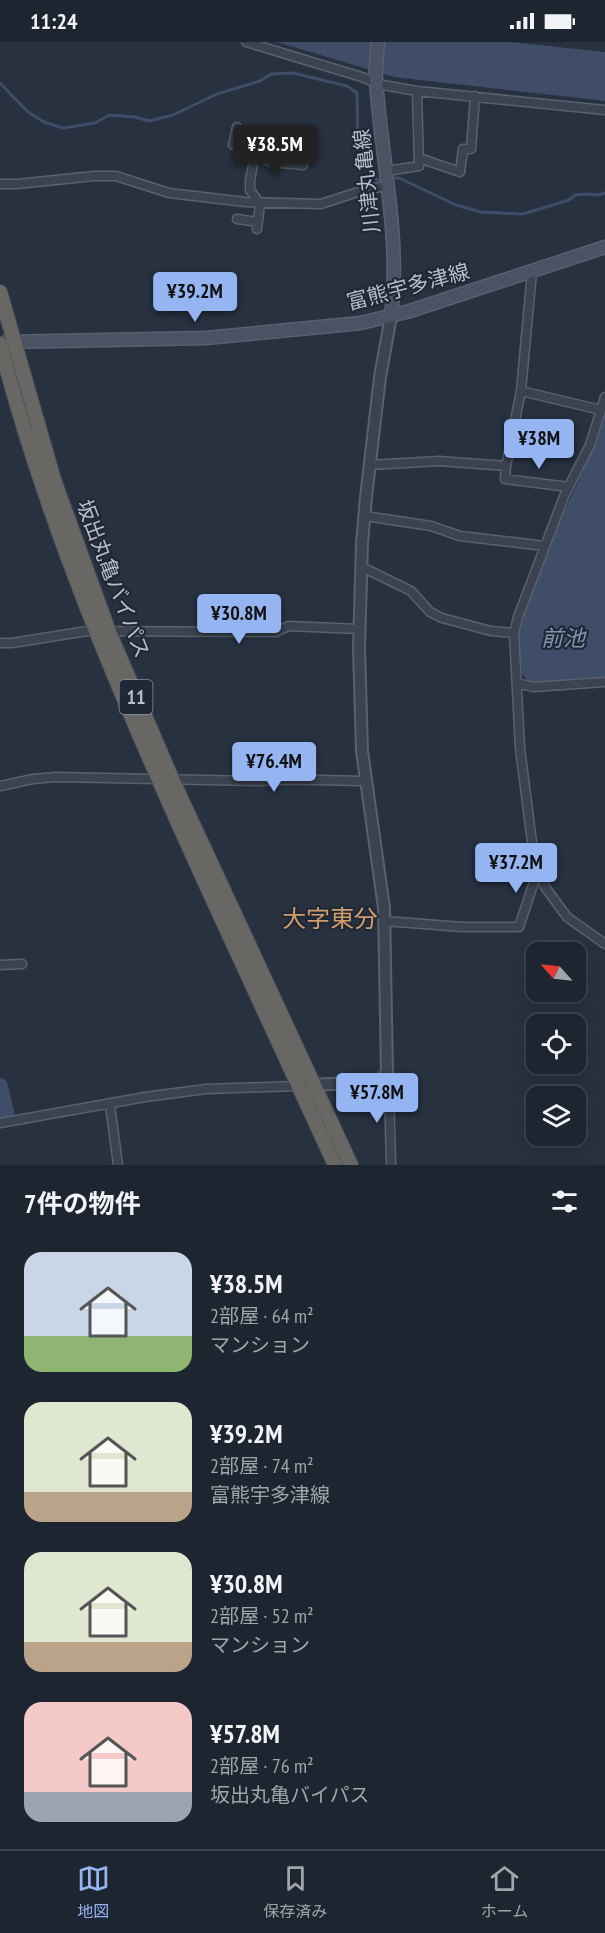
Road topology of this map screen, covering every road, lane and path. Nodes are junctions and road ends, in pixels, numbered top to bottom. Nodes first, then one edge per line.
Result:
1 (246, 42) edge
2 (378, 42) edge
3 (376, 81) junction
4 (417, 91) junction
5 (475, 96) junction
6 (605, 110) edge
7 (233, 145) dead end
8 (255, 155) junction
9 (419, 158) junction
10 (303, 165) dead end
11 (387, 171) junction
12 (0, 184) edge
13 (388, 186) junction
14 (258, 201) junction
15 (237, 219) dead end
16 (605, 247) edge
17 (532, 272) junction
18 (0, 292) edge
19 (391, 316) junction
20 (5, 342) edge
21 (521, 392) junction
22 (605, 397) edge
23 (601, 410) junction
24 (370, 465) junction
25 (506, 466) junction
26 (569, 487) junction
27 (365, 516) junction
28 (545, 546) junction
29 (362, 567) junction
30 (359, 629) junction
31 (103, 632) junction
32 (514, 633) junction
33 (0, 642) edge
34 (605, 682) edge
35 (517, 683) junction
36 (157, 779) junction
37 (172, 779) junction
38 (366, 781) junction
39 (0, 786) edge
40 (538, 870) junction
41 (384, 921) junction
42 (605, 944) edge
43 (22, 964) dead end
44 (0, 965) edge
45 (383, 1077) junction
46 (313, 1085) junction
47 (298, 1086) junction
48 (110, 1105) junction
49 (0, 1123) edge
50 (118, 1165) edge
51 (335, 1165) edge
52 (351, 1165) edge
53 (391, 1165) edge

1 - 3 street
2 - 3 main road, 川津丸亀線
3 - 4 street
3 - 11 main road, 川津丸亀線
4 - 5 street
4 - 9 street
5 - 6 street
5 - 9 street
7 - 8 street
8 - 10 street
8 - 14 street
9 - 11 street
11 - 13 main road, 川津丸亀線
12 - 14 street
13 - 14 street
13 - 19 main road, 川津丸亀線
14 - 15 street
16 - 17 main road, 富熊宇多津線
17 - 19 main road, 富熊宇多津線
17 - 21 street
18 - 20 highway, 坂出丸亀バイパス / 11
19 - 20 main road, 富熊宇多津線
19 - 24 street
20 - 31 highway, 坂出丸亀バイパス / 11
21 - 23 street
21 - 25 street
22 - 23 street
23 - 26 street
24 - 25 street
24 - 27 street
25 - 26 street
26 - 28 street
27 - 28 street
27 - 29 street
28 - 32 street
29 - 30 street
29 - 32 street
30 - 31 street
30 - 38 street
31 - 33 street
31 - 36 highway, 坂出丸亀バイパス / 11
31 - 37 highway, 坂出丸亀バイパス / 11
32 - 35 street
34 - 35 street
35 - 40 street
36 - 37 street
36 - 39 street
36 - 47 highway, 坂出丸亀バイパス / 11
37 - 38 street
37 - 46 highway, 坂出丸亀バイパス / 11
38 - 41 street
40 - 41 street
40 - 42 street
41 - 45 street
43 - 44 street
45 - 46 street
45 - 53 street
46 - 47 street
46 - 52 highway, 坂出丸亀バイパス / 11
47 - 48 street
47 - 51 highway, 坂出丸亀バイパス / 11
48 - 49 street
48 - 50 street

